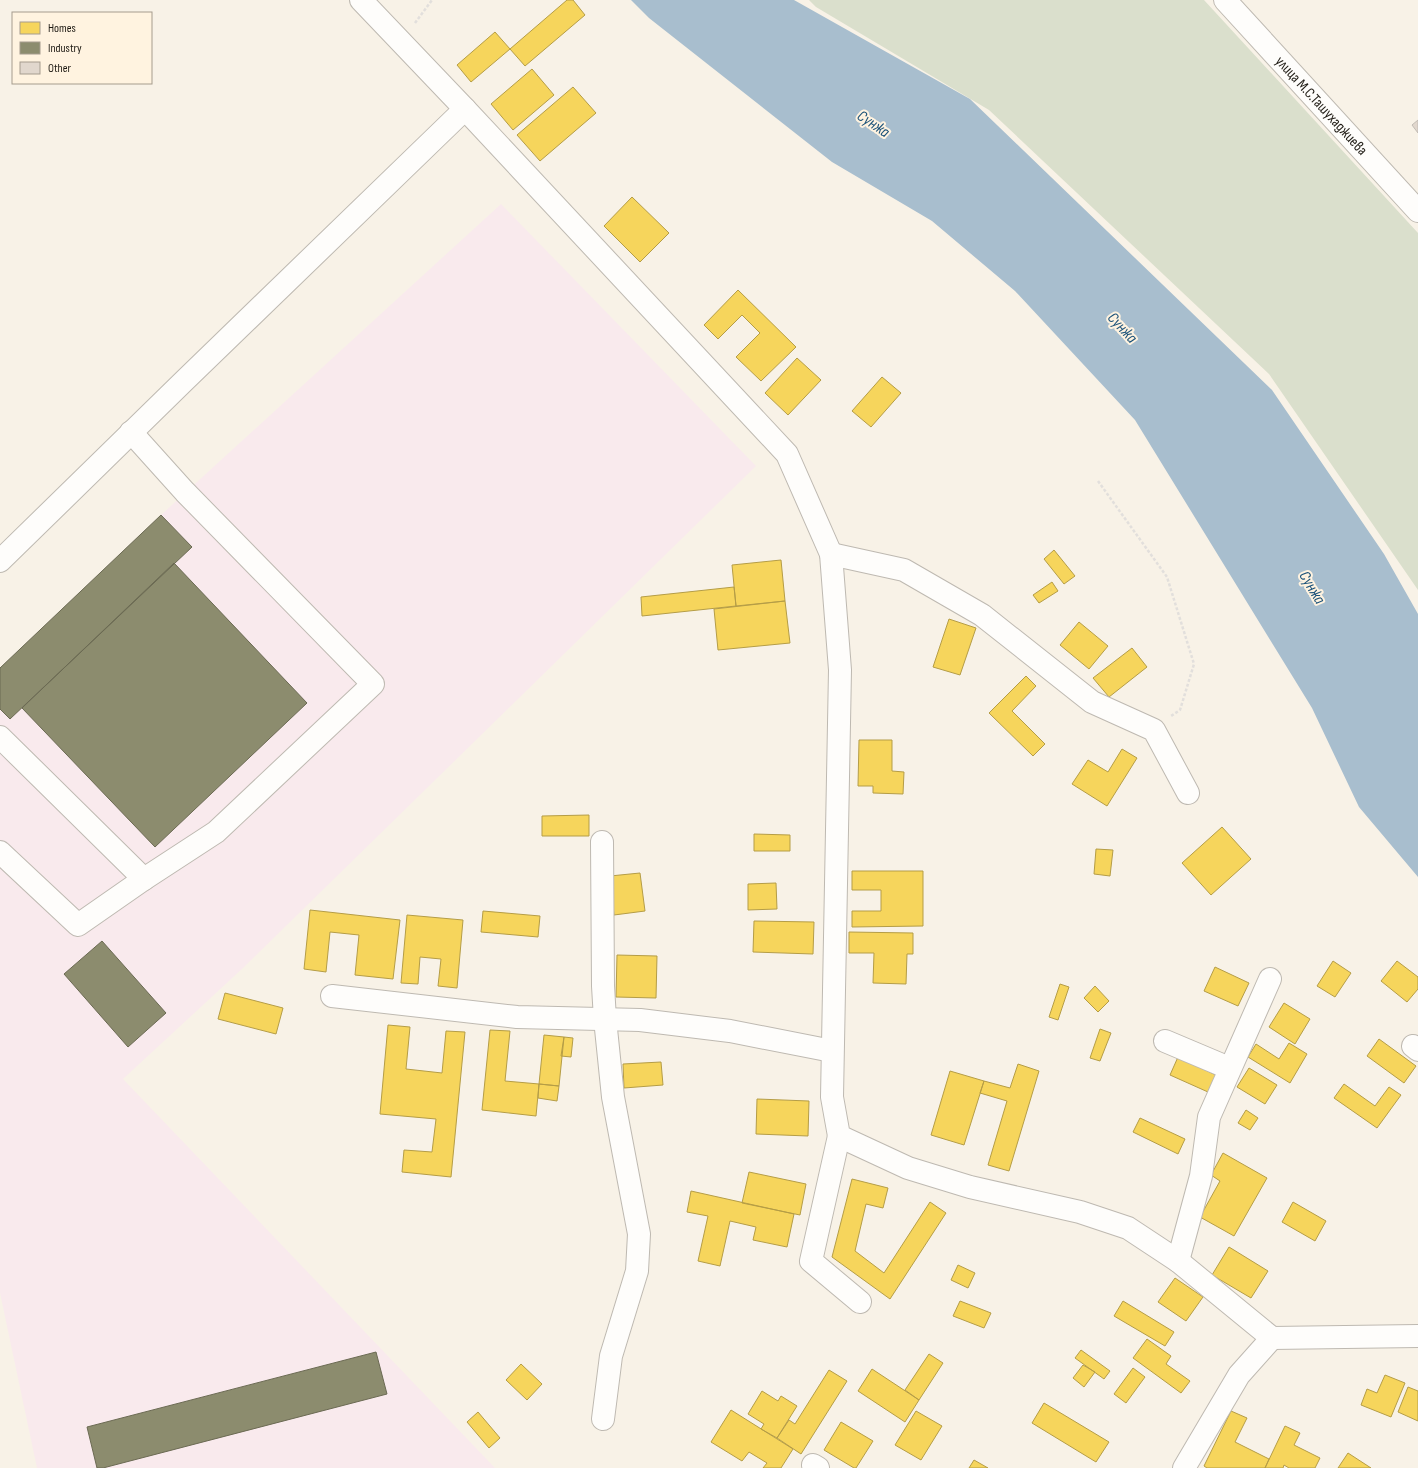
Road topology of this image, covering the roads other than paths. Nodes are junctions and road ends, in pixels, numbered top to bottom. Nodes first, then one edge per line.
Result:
1 (361, 0) edge
2 (1225, 0) edge
3 (465, 109) junction
4 (1418, 211) edge
5 (131, 432) junction
6 (831, 554) junction
7 (0, 561) edge
8 (0, 737) edge
9 (1188, 793) dead end
10 (602, 842) dead end
11 (0, 852) edge
12 (144, 879) junction
13 (1270, 979) dead end
14 (332, 996) dead end
15 (606, 1019) junction
16 (1165, 1041) dead end
17 (832, 1051) junction
18 (1230, 1068) junction
19 (839, 1136) junction
20 (1178, 1261) junction
21 (860, 1302) dead end
22 (1418, 1336) edge
23 (1272, 1338) junction
24 (603, 1419) dead end
25 (1184, 1468) edge

1 - 3 street
2 - 4 street, улица М.С.Ташухаджиева
3 - 5 street
3 - 6 street
5 - 7 street
5 - 12 street
6 - 9 street
6 - 17 street
8 - 12 street
10 - 15 street
11 - 12 street
13 - 18 street
14 - 15 street
15 - 17 street
15 - 24 street
16 - 18 street
17 - 19 street
18 - 20 street
19 - 20 street
19 - 21 street
20 - 23 street
22 - 23 street
23 - 25 street

